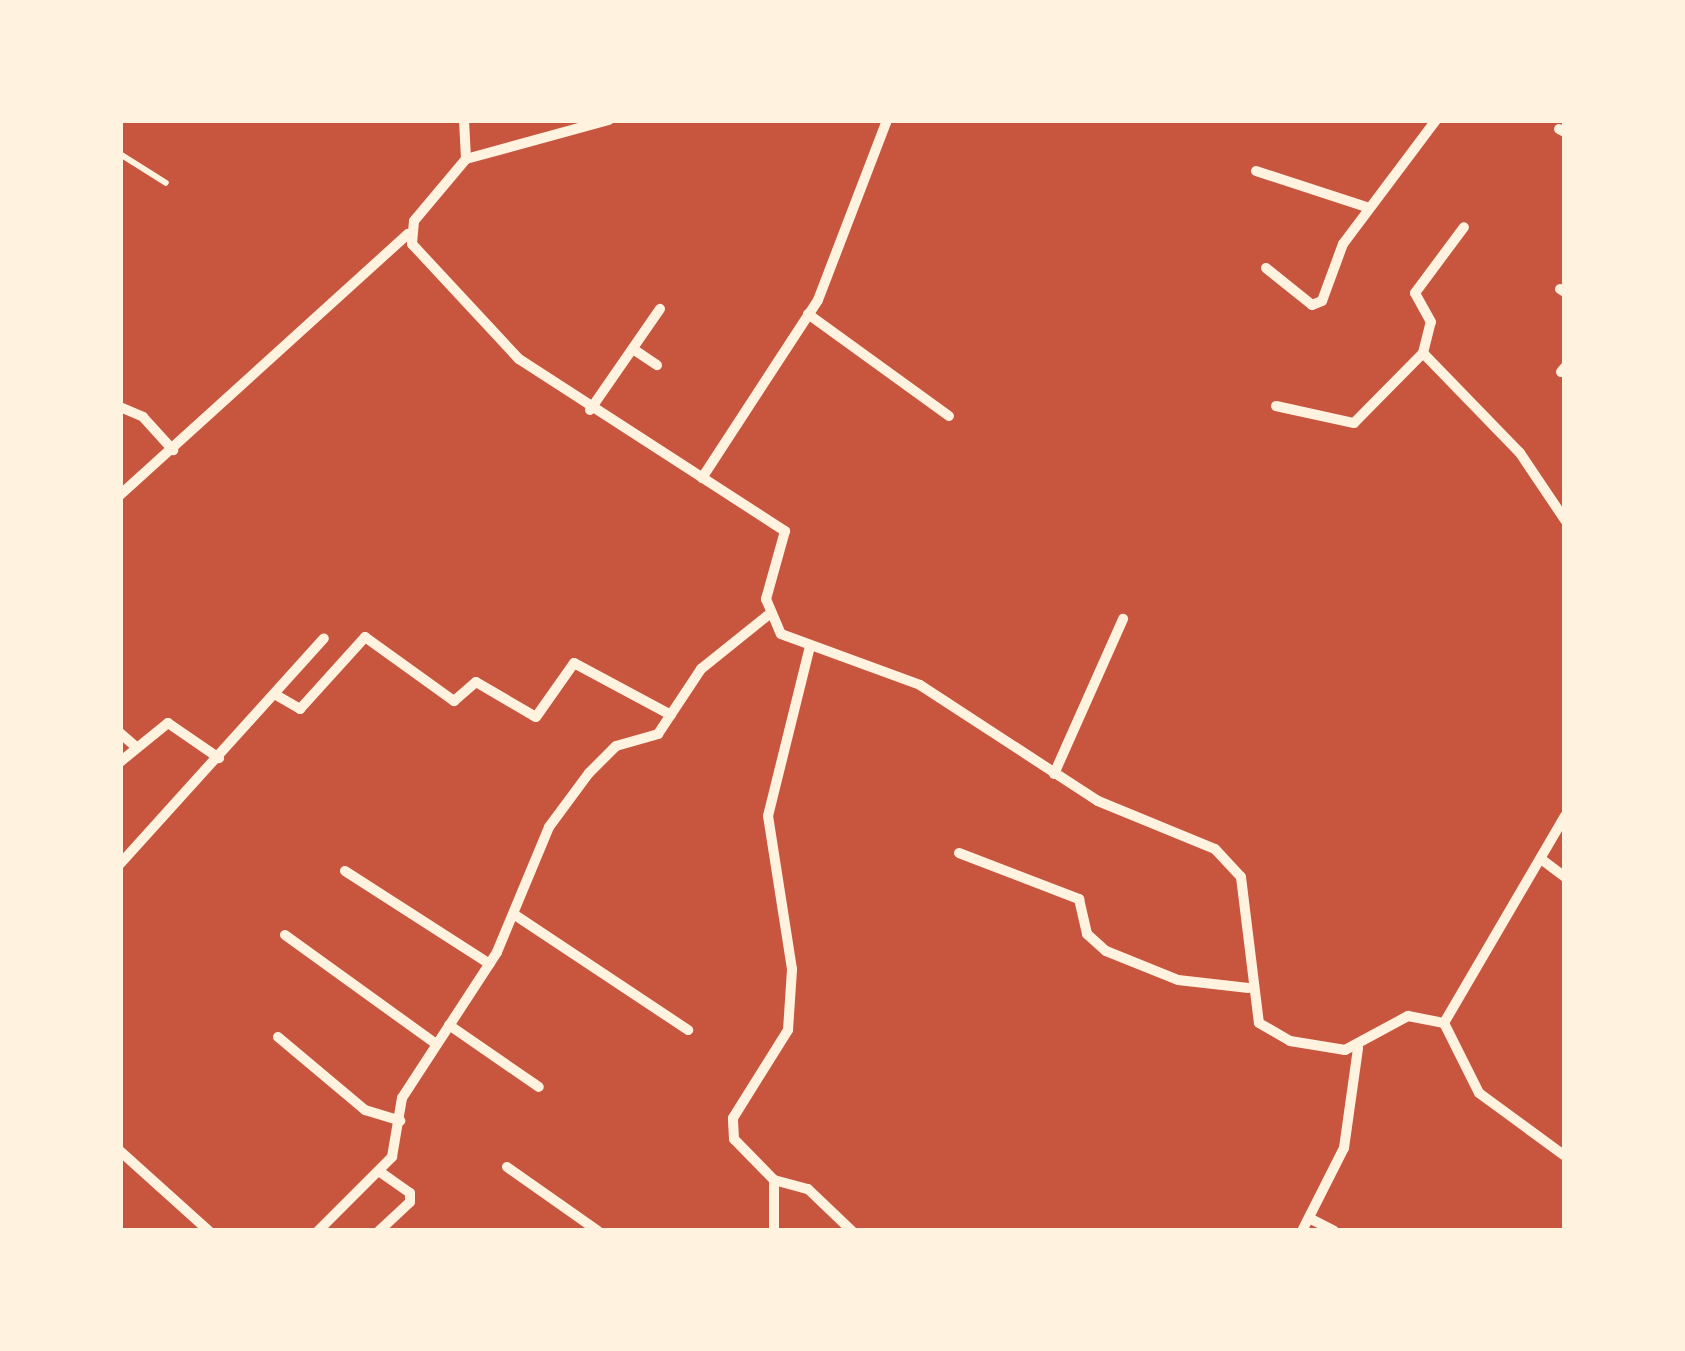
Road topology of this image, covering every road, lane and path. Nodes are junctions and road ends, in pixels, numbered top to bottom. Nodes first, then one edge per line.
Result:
1 (464, 120) edge
2 (609, 120) edge
3 (887, 120) edge
4 (1436, 120) edge
5 (120, 154) edge
6 (466, 159) junction
7 (1256, 171) dead end
8 (166, 183) dead end
9 (1367, 207) junction
10 (1463, 227) dead end
11 (408, 234) junction
12 (1266, 268) dead end
13 (660, 309) dead end
14 (808, 314) junction
15 (633, 349) junction
16 (1423, 353) junction
17 (657, 364) dead end
18 (1276, 406) dead end
19 (120, 407) edge
20 (590, 410) junction
21 (949, 416) dead end
22 (173, 450) junction
23 (702, 478) junction
24 (120, 495) edge
25 (1565, 520) edge
26 (767, 616) junction
27 (1123, 619) dead end
28 (324, 638) dead end
29 (810, 646) junction
30 (275, 695) junction
31 (671, 715) junction
32 (120, 733) edge
33 (136, 746) junction
34 (220, 758) junction
35 (120, 762) edge
36 (1054, 774) junction
37 (1565, 816) edge
38 (959, 853) dead end
39 (1541, 860) junction
40 (120, 864) edge
41 (345, 871) dead end
42 (1565, 877) edge
43 (515, 915) junction
44 (284, 935) dead end
45 (490, 964) junction
46 (1249, 988) junction
47 (1444, 1023) junction
48 (449, 1025) junction
49 (688, 1030) dead end
50 (278, 1037) dead end
51 (436, 1045) junction
52 (1358, 1048) junction
53 (539, 1087) dead end
54 (400, 1121) junction
55 (120, 1151) edge
56 (1565, 1156) edge
57 (507, 1167) dead end
58 (379, 1171) junction
59 (774, 1180) junction
60 (1309, 1218) junction
61 (209, 1231) edge
62 (318, 1231) edge
63 (379, 1231) edge
64 (598, 1231) edge
65 (774, 1231) edge
66 (852, 1231) edge
67 (1302, 1231) edge
68 (1334, 1231) edge

1 - 6 street
2 - 6 street
3 - 14 street
4 - 9 street
5 - 8 lane
6 - 11 street
7 - 9 street
9 - 12 street
10 - 16 street
11 - 20 street
11 - 22 street
13 - 15 street
14 - 21 street
14 - 23 street
15 - 17 street
15 - 20 street
16 - 18 street
16 - 25 street
19 - 22 street
20 - 23 street
22 - 24 street
23 - 26 street
26 - 29 street
26 - 31 street
27 - 36 street
28 - 30 street
29 - 36 street
29 - 59 street
30 - 31 street
30 - 34 street
31 - 43 street
32 - 33 street
33 - 34 street
33 - 35 street
34 - 40 street
36 - 46 street
37 - 39 street
38 - 46 street
39 - 42 street
39 - 47 street
41 - 45 street
43 - 45 street
43 - 49 street
44 - 51 street
45 - 48 street
46 - 52 street
47 - 52 street
47 - 56 street
48 - 51 street
48 - 53 street
50 - 54 street
51 - 54 street
52 - 60 street
54 - 58 street
55 - 61 street
57 - 64 street
58 - 62 street
58 - 63 street
59 - 65 street
59 - 66 street
60 - 67 street
60 - 68 street

